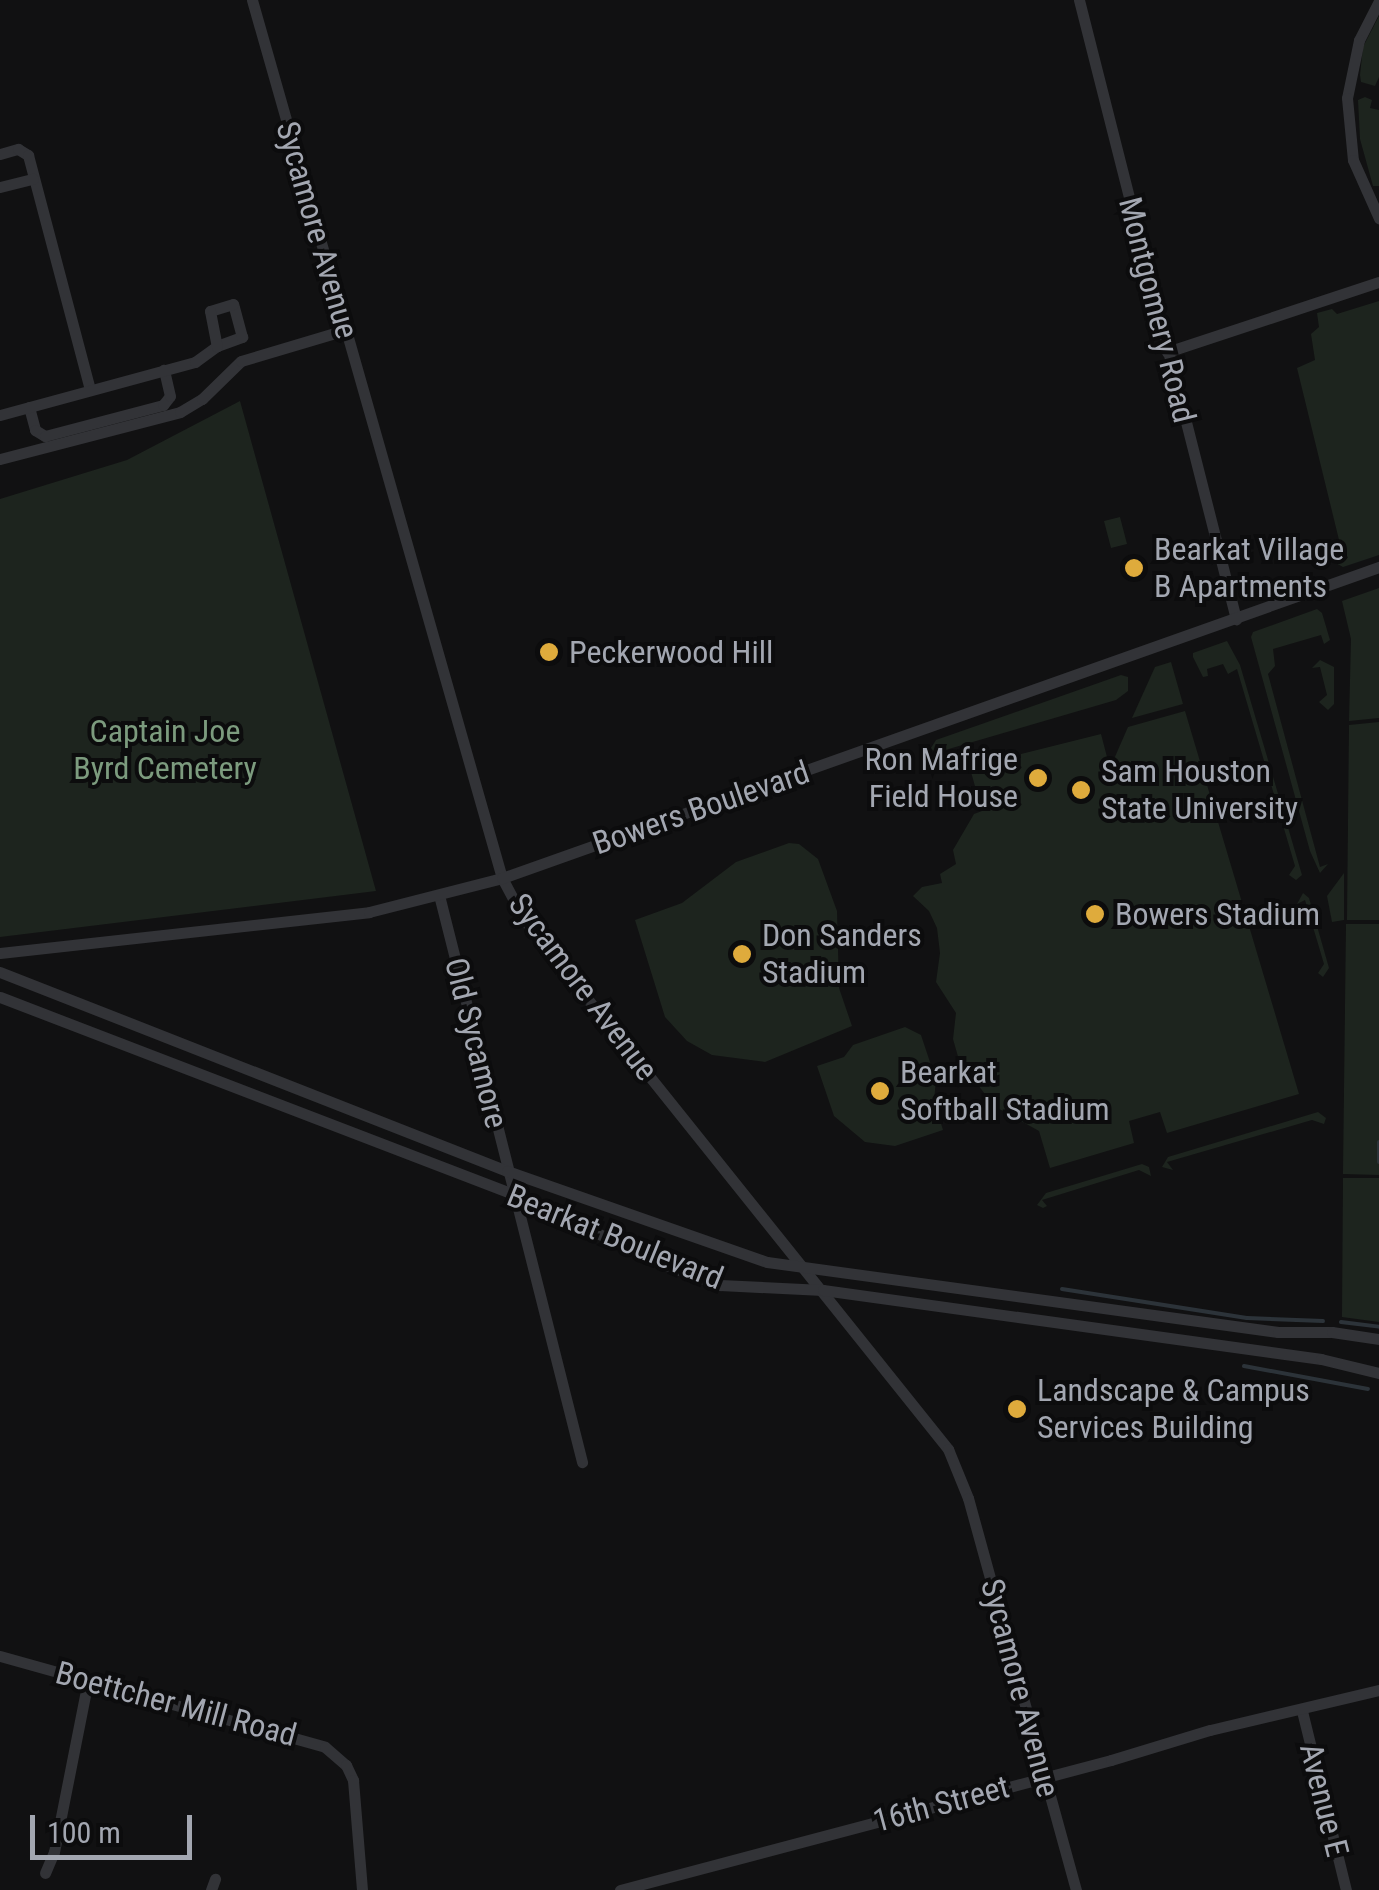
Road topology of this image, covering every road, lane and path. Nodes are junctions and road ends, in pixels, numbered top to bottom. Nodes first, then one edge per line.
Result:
1 (252, 0) edge
2 (1079, 0) edge
3 (1379, 2) edge
4 (0, 154) edge
5 (34, 178) junction
6 (0, 188) edge
7 (1379, 218) edge
8 (1379, 282) edge
9 (346, 330) junction
10 (217, 346) dead end
11 (1167, 352) junction
12 (164, 370) junction
13 (90, 390) junction
14 (28, 407) junction
15 (0, 415) edge
16 (3, 455) edge
17 (1379, 567) edge
18 (1236, 619) junction
19 (502, 878) junction
20 (440, 895) junction
21 (0, 953) edge
22 (0, 972) edge
23 (0, 998) edge
24 (508, 1171) junction
25 (513, 1194) junction
26 (806, 1267) junction
27 (823, 1290) junction
28 (1379, 1339) edge
29 (1379, 1373) edge
30 (582, 1462) dead end
31 (0, 1656) edge
32 (88, 1680) junction
33 (1379, 1690) edge
34 (1302, 1711) junction
35 (1044, 1776) junction
36 (45, 1874) dead end
37 (672, 1884) edge
38 (362, 1890) edge
39 (620, 1890) edge
40 (1076, 1890) edge
41 (1346, 1890) edge

1 - 9 street, Sycamore Avenue
2 - 11 street, Montgomery Road
3 - 7 street
4 - 5 street
5 - 6 street
5 - 13 street
8 - 11 street
9 - 16 street
9 - 19 street, Sycamore Avenue
10 - 12 street
11 - 18 street, Montgomery Road
12 - 13 street
12 - 14 street
13 - 14 street
14 - 15 street
17 - 18 street, Bowers Boulevard
18 - 19 street, Bowers Boulevard
19 - 20 street, Bowers Boulevard
19 - 26 street, Sycamore Avenue
20 - 21 street, Bowers Boulevard
20 - 24 street, Old Sycamore
22 - 24 street, Bearkat Boulevard
23 - 25 street, Bearkat Boulevard
24 - 25 street, Old Sycamore
24 - 26 street, Bearkat Boulevard
25 - 27 street, Bearkat Boulevard
25 - 30 street, Old Sycamore
26 - 27 street, Sycamore Avenue
26 - 28 street, Bearkat Boulevard
27 - 29 street, Bearkat Boulevard
27 - 35 street, Sycamore Avenue
31 - 32 street, Boettcher Mill Road
32 - 36 street
32 - 38 street, Boettcher Mill Road
33 - 34 street, 16th Street
34 - 35 street, 16th Street
34 - 41 street, Avenue E
35 - 37 street, 16th Street
35 - 40 street, Sycamore Avenue
37 - 39 street, 16th Street

